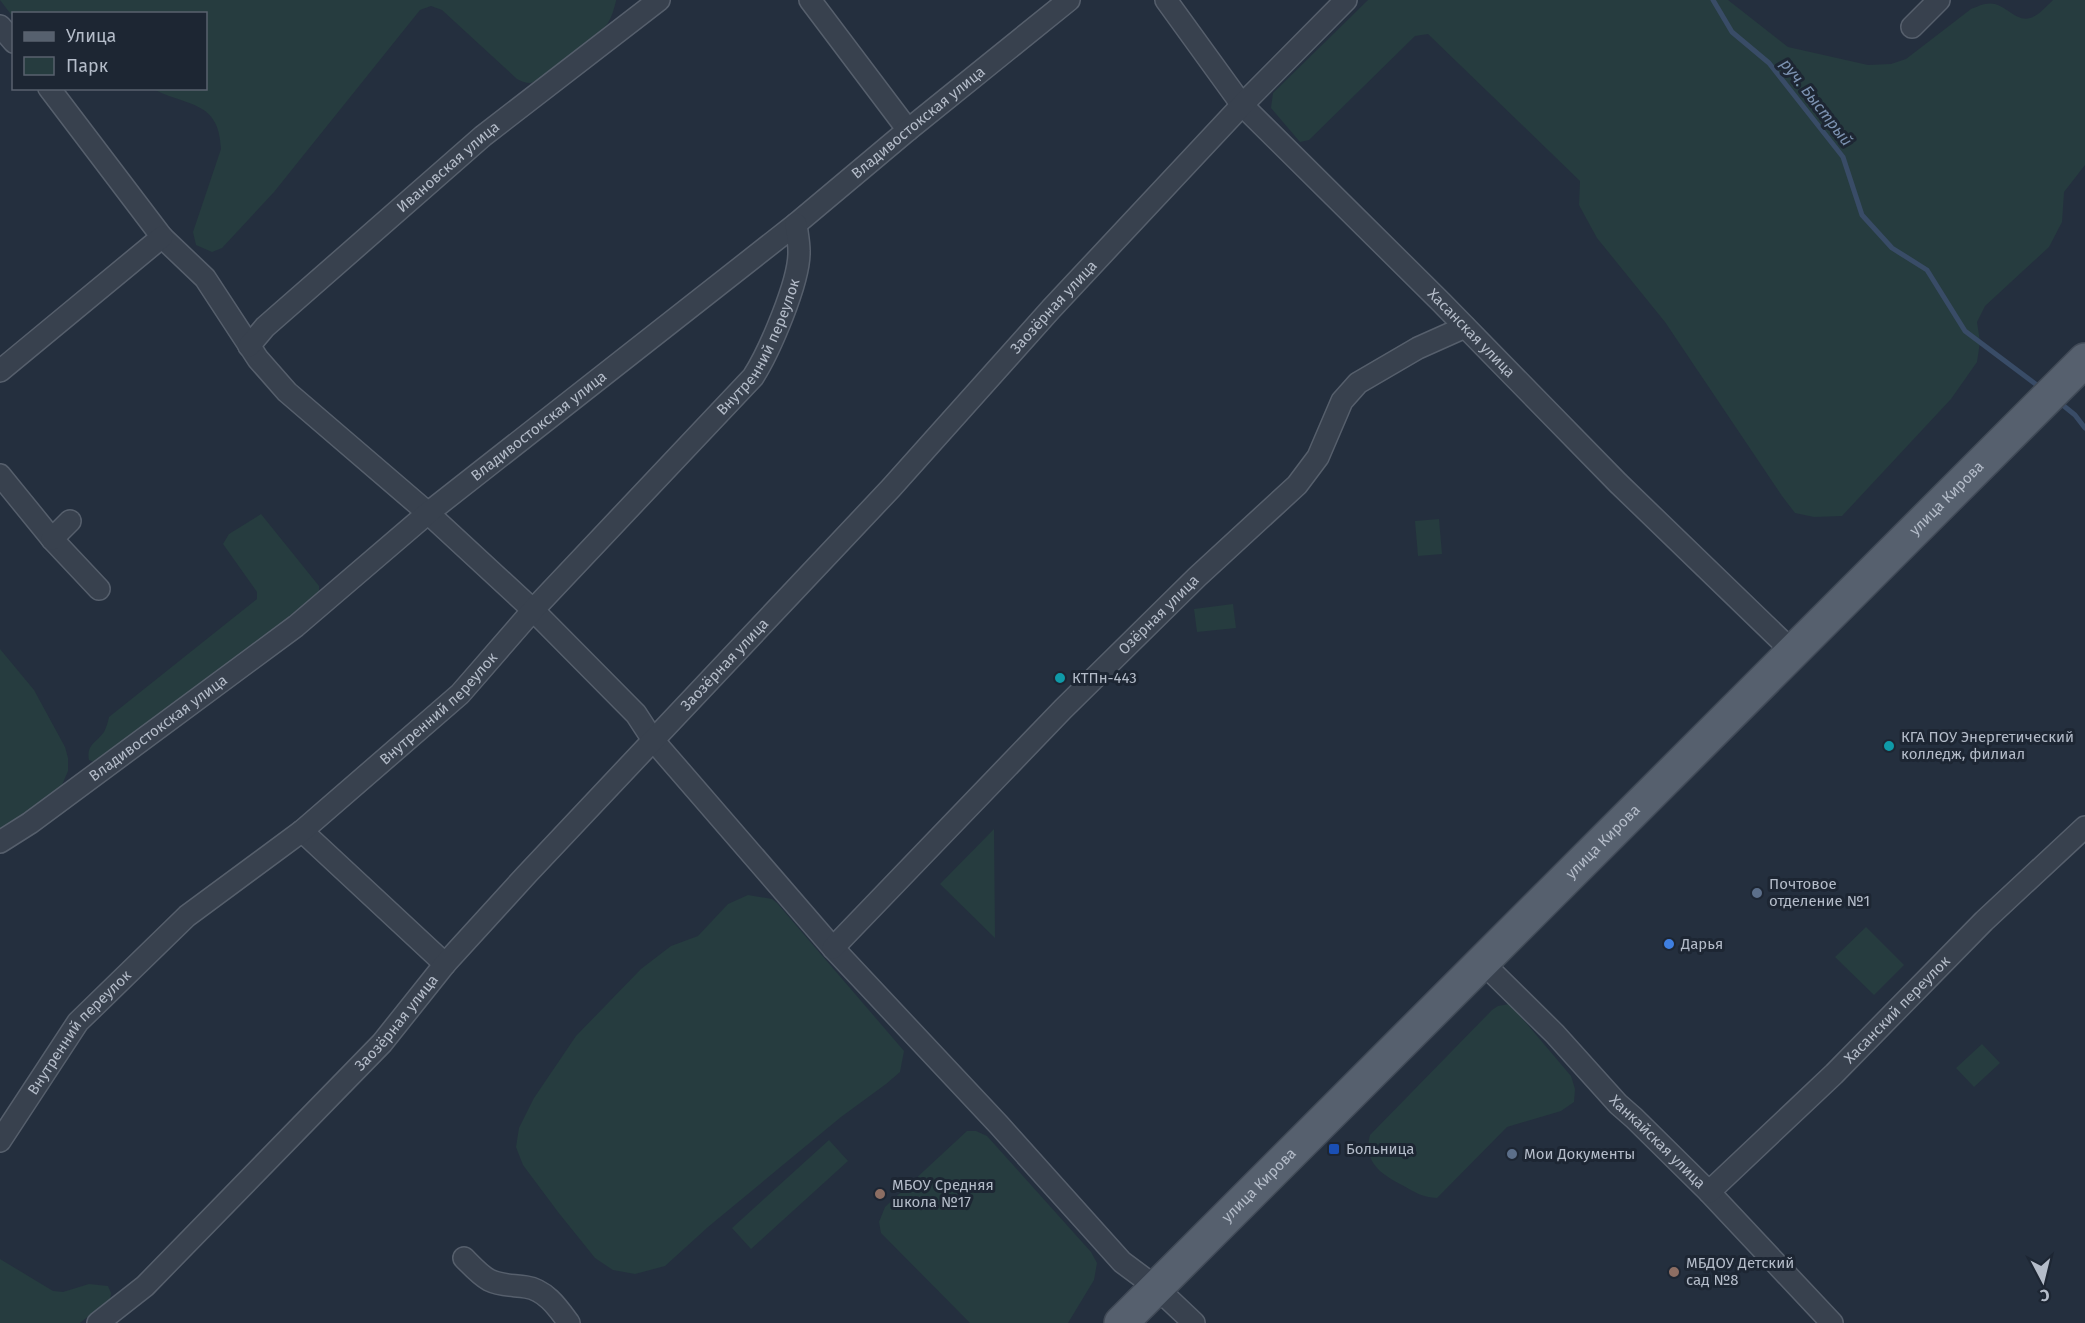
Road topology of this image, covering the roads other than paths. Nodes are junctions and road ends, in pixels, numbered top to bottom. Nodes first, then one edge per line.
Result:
1 (659, 0) edge
2 (810, 0) edge
3 (1069, 0) edge
4 (1166, 0) edge
5 (1346, 0) edge
6 (1939, 0) edge
7 (0, 26) edge
8 (1912, 27) dead end
9 (12, 40) edge
10 (51, 90) edge
11 (1242, 105) junction
12 (908, 130) junction
13 (796, 224) junction
14 (162, 237) junction
15 (1465, 327) junction
16 (249, 346) junction
17 (2081, 364) edge
18 (0, 371) edge
19 (0, 475) edge
20 (428, 513) junction
21 (70, 521) dead end
22 (52, 538) junction
23 (99, 589) dead end
24 (533, 610) junction
25 (1793, 652) junction
26 (653, 740) junction
27 (2085, 827) edge
28 (302, 831) junction
29 (0, 842) edge
30 (833, 948) junction
31 (1483, 963) junction
32 (445, 964) junction
33 (0, 1141) edge
34 (1709, 1192) junction
35 (464, 1258) dead end
36 (1157, 1288) junction
37 (98, 1323) edge
38 (569, 1323) edge
39 (1121, 1323) edge
40 (1194, 1323) edge
41 (1832, 1323) edge

1 - 16 street, Ивановская улица
2 - 12 street
3 - 12 street, Владивостокская улица
4 - 11 street, Хасанская улица
5 - 11 street, Заозёрная улица
6 - 8 street
7 - 9 street
10 - 14 street
11 - 15 street, Хасанская улица
11 - 26 street, Заозёрная улица
12 - 13 street, Владивостокская улица
13 - 20 street, Владивостокская улица
13 - 24 street, Внутренний переулок
14 - 16 street
14 - 18 street
15 - 25 street, Хасанская улица
15 - 30 street, Озёрная улица
16 - 20 street
17 - 25 main road, улица Кирова
19 - 22 street
20 - 24 street
20 - 29 street, Владивостокская улица
21 - 22 street
22 - 23 street
24 - 26 street
24 - 28 street, Внутренний переулок
25 - 31 main road, улица Кирова
26 - 30 street
26 - 32 street, Заозёрная улица
27 - 34 street, Хасанский переулок
28 - 32 street
28 - 33 street, Внутренний переулок
30 - 36 street
31 - 34 street, Ханкайская улица
31 - 36 main road, улица Кирова
32 - 37 street, Заозёрная улица
34 - 41 street, Ханкайская улица
35 - 38 street
36 - 39 main road, улица Кирова
36 - 40 street

